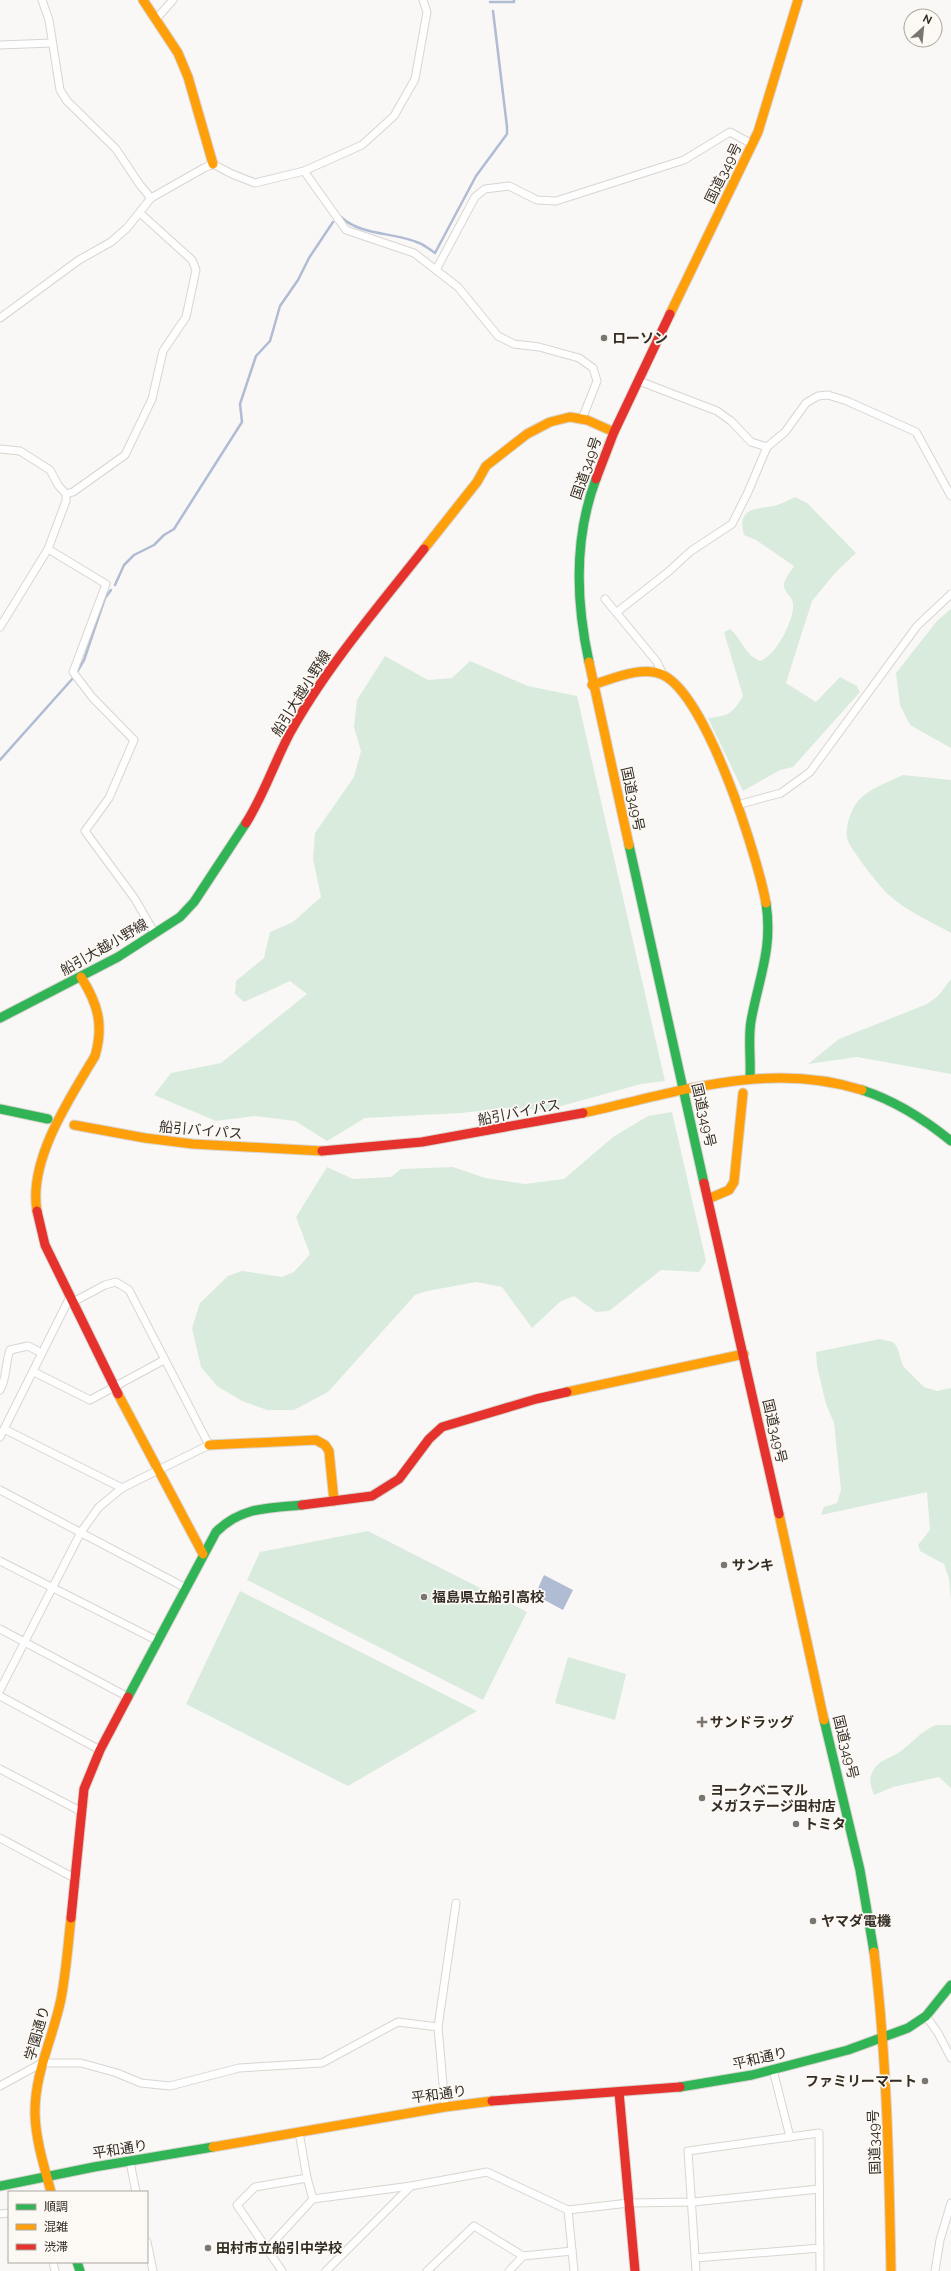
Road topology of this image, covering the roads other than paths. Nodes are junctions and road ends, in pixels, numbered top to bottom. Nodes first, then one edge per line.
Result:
1 (42, 0) edge
2 (143, 0) edge
3 (173, 0) edge
4 (423, 0) edge
5 (798, 0) edge
6 (156, 19) junction
7 (52, 43) junction
8 (0, 46) edge
9 (752, 144) junction
10 (213, 164) junction
11 (304, 171) junction
12 (151, 198) junction
13 (140, 213) junction
14 (436, 270) junction
15 (0, 318) edge
16 (639, 381) junction
17 (582, 419) junction
18 (614, 432) junction
19 (767, 447) junction
20 (0, 449) edge
21 (66, 494) junction
22 (951, 496) edge
23 (48, 549) junction
24 (951, 594) edge
25 (605, 599) dead end
26 (616, 612) junction
27 (0, 628) edge
28 (663, 675) junction
29 (592, 685) junction
30 (737, 805) junction
31 (155, 934) junction
32 (81, 977) junction
33 (0, 1018) edge
34 (750, 1076) junction
35 (685, 1090) junction
36 (743, 1093) dead end
37 (0, 1110) edge
38 (48, 1119) dead end
39 (74, 1125) dead end
40 (951, 1141) edge
41 (708, 1199) junction
42 (72, 1300) junction
43 (42, 1353) junction
44 (744, 1354) junction
45 (164, 1360) junction
46 (34, 1372) junction
47 (114, 1387) junction
48 (0, 1390) edge
49 (4, 1429) junction
50 (0, 1437) edge
51 (209, 1445) junction
52 (158, 1469) junction
53 (122, 1488) junction
54 (0, 1490) edge
55 (334, 1501) junction
56 (81, 1532) junction
57 (203, 1554) junction
58 (0, 1561) edge
59 (184, 1587) junction
60 (54, 1588) junction
61 (0, 1629) edge
62 (158, 1640) junction
63 (25, 1642) junction
64 (0, 1690) edge
65 (0, 1696) edge
66 (128, 1696) junction
67 (100, 1750) junction
68 (0, 1769) edge
69 (82, 1812) junction
70 (0, 1838) edge
71 (76, 1880) junction
72 (456, 1903) dead end
73 (951, 1985) edge
74 (926, 2016) junction
75 (438, 2026) junction
76 (882, 2038) junction
77 (951, 2058) edge
78 (42, 2063) junction
79 (773, 2070) junction
80 (0, 2086) edge
81 (619, 2092) junction
82 (445, 2107) junction
83 (299, 2132) junction
84 (790, 2137) junction
85 (130, 2162) junction
86 (46, 2177) junction
87 (307, 2178) junction
88 (0, 2186) edge
89 (411, 2186) junction
90 (819, 2188) junction
91 (51, 2191) edge
92 (136, 2191) edge
93 (313, 2199) junction
94 (693, 2202) junction
95 (630, 2203) junction
96 (951, 2203) edge
97 (568, 2210) junction
98 (148, 2247) edge
99 (820, 2248) junction
100 (267, 2249) junction
101 (572, 2251) junction
102 (523, 2256) junction
103 (694, 2258) junction
104 (153, 2271) edge
105 (282, 2271) edge
106 (326, 2271) edge
107 (427, 2271) edge
108 (509, 2271) edge
109 (574, 2271) edge
110 (635, 2271) edge
111 (696, 2271) edge
112 (820, 2271) edge
113 (891, 2271) edge
114 (935, 2271) edge

1 - 7 street
2 - 6 main road
3 - 6 street
4 - 11 street
5 - 9 main road, 国道349号
6 - 10 main road
7 - 8 street
7 - 12 street
9 - 14 street
9 - 16 main road, 国道349号
10 - 11 street
10 - 12 street
11 - 14 street
12 - 13 street
13 - 15 street
13 - 21 street
14 - 17 street
16 - 18 main road, 国道349号
16 - 19 street
17 - 18 main road, 船引大越小野線
17 - 31 main road, 船引大越小野線
18 - 29 main road, 国道349号
19 - 22 street
19 - 26 street
20 - 21 street
21 - 23 street
23 - 27 street
23 - 31 street
24 - 30 street
25 - 26 street
26 - 28 street
28 - 29 main road
28 - 30 main road
29 - 35 main road, 国道349号
30 - 34 main road
31 - 32 main road, 船引大越小野線
32 - 33 main road, 船引大越小野線
32 - 42 main road
34 - 35 main road, 船引バイパス
34 - 40 main road, 船引バイパス
35 - 39 main road, 船引バイパス
35 - 41 main road, 国道349号
36 - 41 main road
37 - 38 main road
41 - 44 main road, 国道349号
42 - 43 street
42 - 45 street
42 - 47 main road
43 - 46 street
43 - 48 street
44 - 55 main road, 学園通り
44 - 76 main road, 国道349号
45 - 47 street
45 - 51 street
46 - 47 street
46 - 49 street
47 - 52 main road
49 - 50 street
49 - 53 street
51 - 52 street
51 - 55 main road
52 - 53 street
52 - 57 main road
53 - 56 street
54 - 56 street
55 - 57 main road, 学園通り
56 - 59 street
56 - 60 street
57 - 59 main road, 学園通り
58 - 60 street
59 - 62 main road, 学園通り
60 - 62 street
60 - 63 street
61 - 63 street
62 - 66 main road, 学園通り
63 - 64 street
63 - 66 street
65 - 67 street
66 - 67 main road, 学園通り
67 - 69 main road, 学園通り
68 - 69 street
69 - 71 main road, 学園通り
70 - 71 street
71 - 78 main road, 学園通り
72 - 75 street
73 - 74 main road, 平和通り
74 - 76 main road, 平和通り
74 - 77 street
75 - 78 street
75 - 82 street
76 - 79 main road, 平和通り
76 - 113 main road, 国道349号
78 - 80 street
78 - 86 main road, 学園通り
79 - 81 main road, 平和通り
79 - 84 street
81 - 82 main road, 平和通り
81 - 95 main road
82 - 83 main road, 平和通り
83 - 85 main road, 平和通り
83 - 87 street
84 - 90 street
84 - 94 street
85 - 86 main road, 平和通り
85 - 92 street
86 - 88 main road, 平和通り
86 - 91 main road, 学園通り
87 - 93 street
87 - 100 street
89 - 93 street
89 - 97 street
89 - 106 street
90 - 94 street
90 - 99 street
93 - 100 street
94 - 95 street
94 - 103 street
95 - 97 street
95 - 110 main road
96 - 114 street
97 - 101 street
98 - 104 street
99 - 103 street
99 - 112 street
100 - 105 street
101 - 102 street
101 - 109 street
102 - 107 street
102 - 108 street
103 - 111 street

